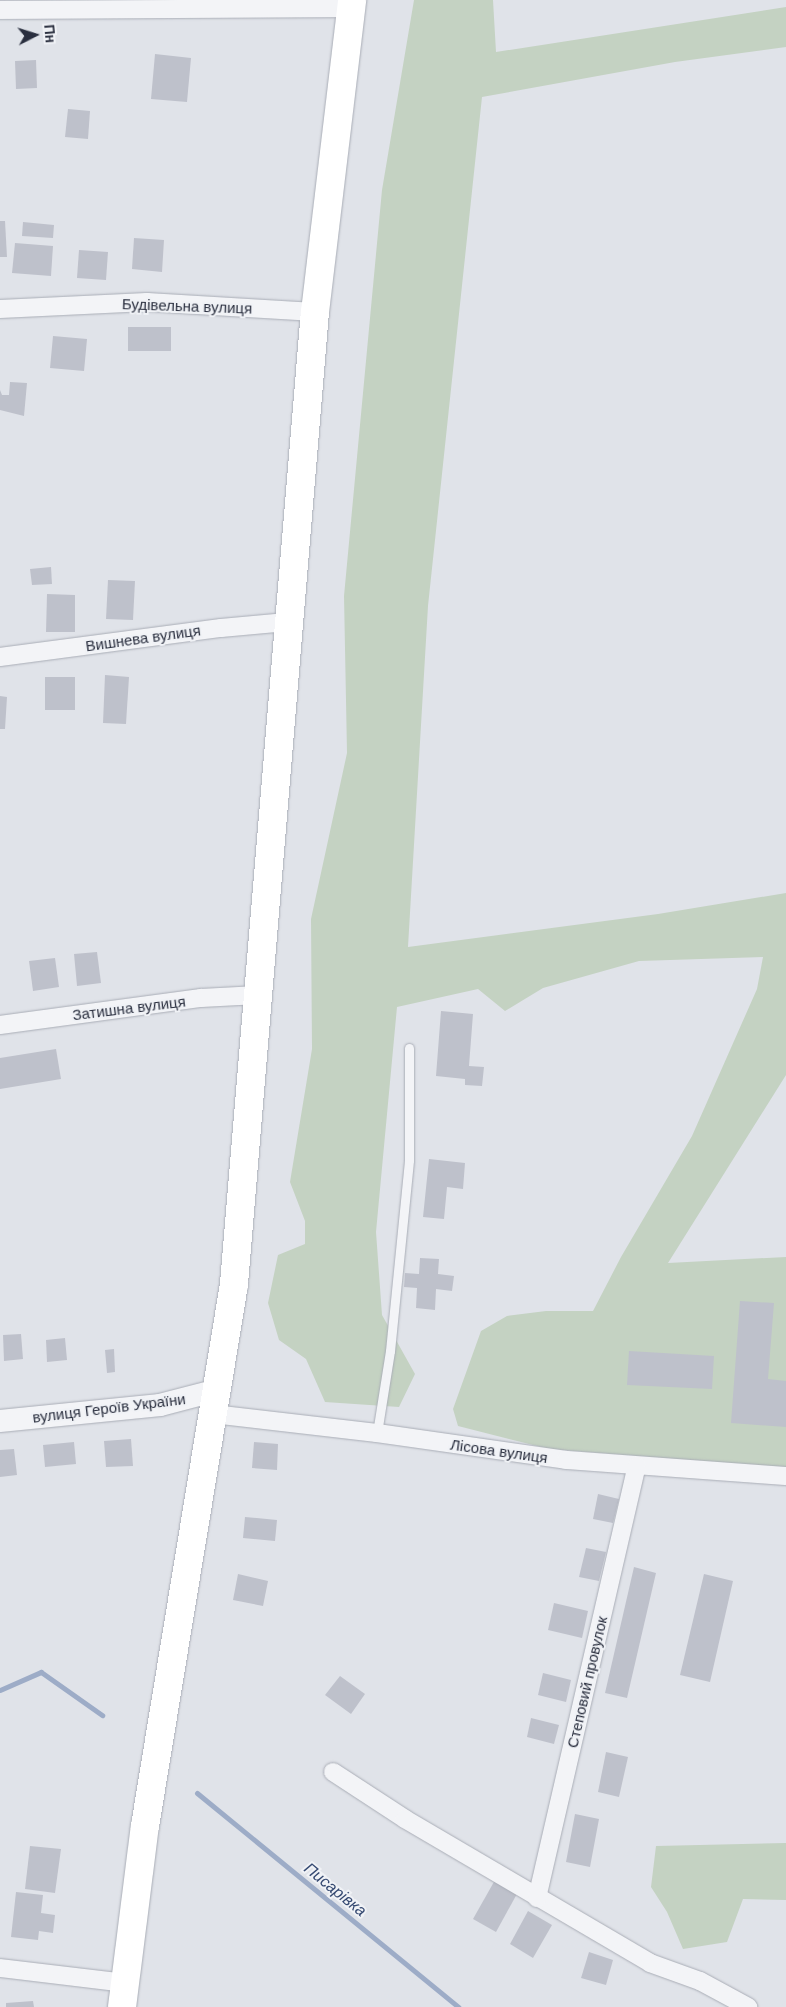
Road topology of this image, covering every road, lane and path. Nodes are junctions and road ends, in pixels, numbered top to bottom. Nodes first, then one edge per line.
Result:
1 (352, 4) edge
2 (0, 10) edge
3 (0, 309) edge
4 (315, 312) junction
5 (287, 622) junction
6 (0, 657) edge
7 (258, 995) junction
8 (0, 1025) edge
9 (409, 1048) dead end
10 (215, 1402) junction
11 (0, 1421) edge
12 (378, 1433) junction
13 (637, 1466) junction
14 (786, 1476) edge
15 (333, 1772) dead end
16 (537, 1898) junction
17 (0, 1968) edge
18 (124, 1995) edge
19 (748, 2007) edge

1 - 2 street
1 - 4 main road
3 - 4 street, Будівельна вулиця
4 - 5 main road
5 - 6 street, Вишнева вулиця
5 - 7 main road
7 - 8 street, Затишна вулиця
7 - 10 main road
9 - 12 lane
10 - 11 street, вулиця Героїв України
10 - 12 street, Лісова вулиця
10 - 18 main road
12 - 13 street, Лісова вулиця
13 - 14 street, Лісова вулиця
13 - 16 street, Степовий провулок
15 - 16 street
16 - 19 street
17 - 18 street

